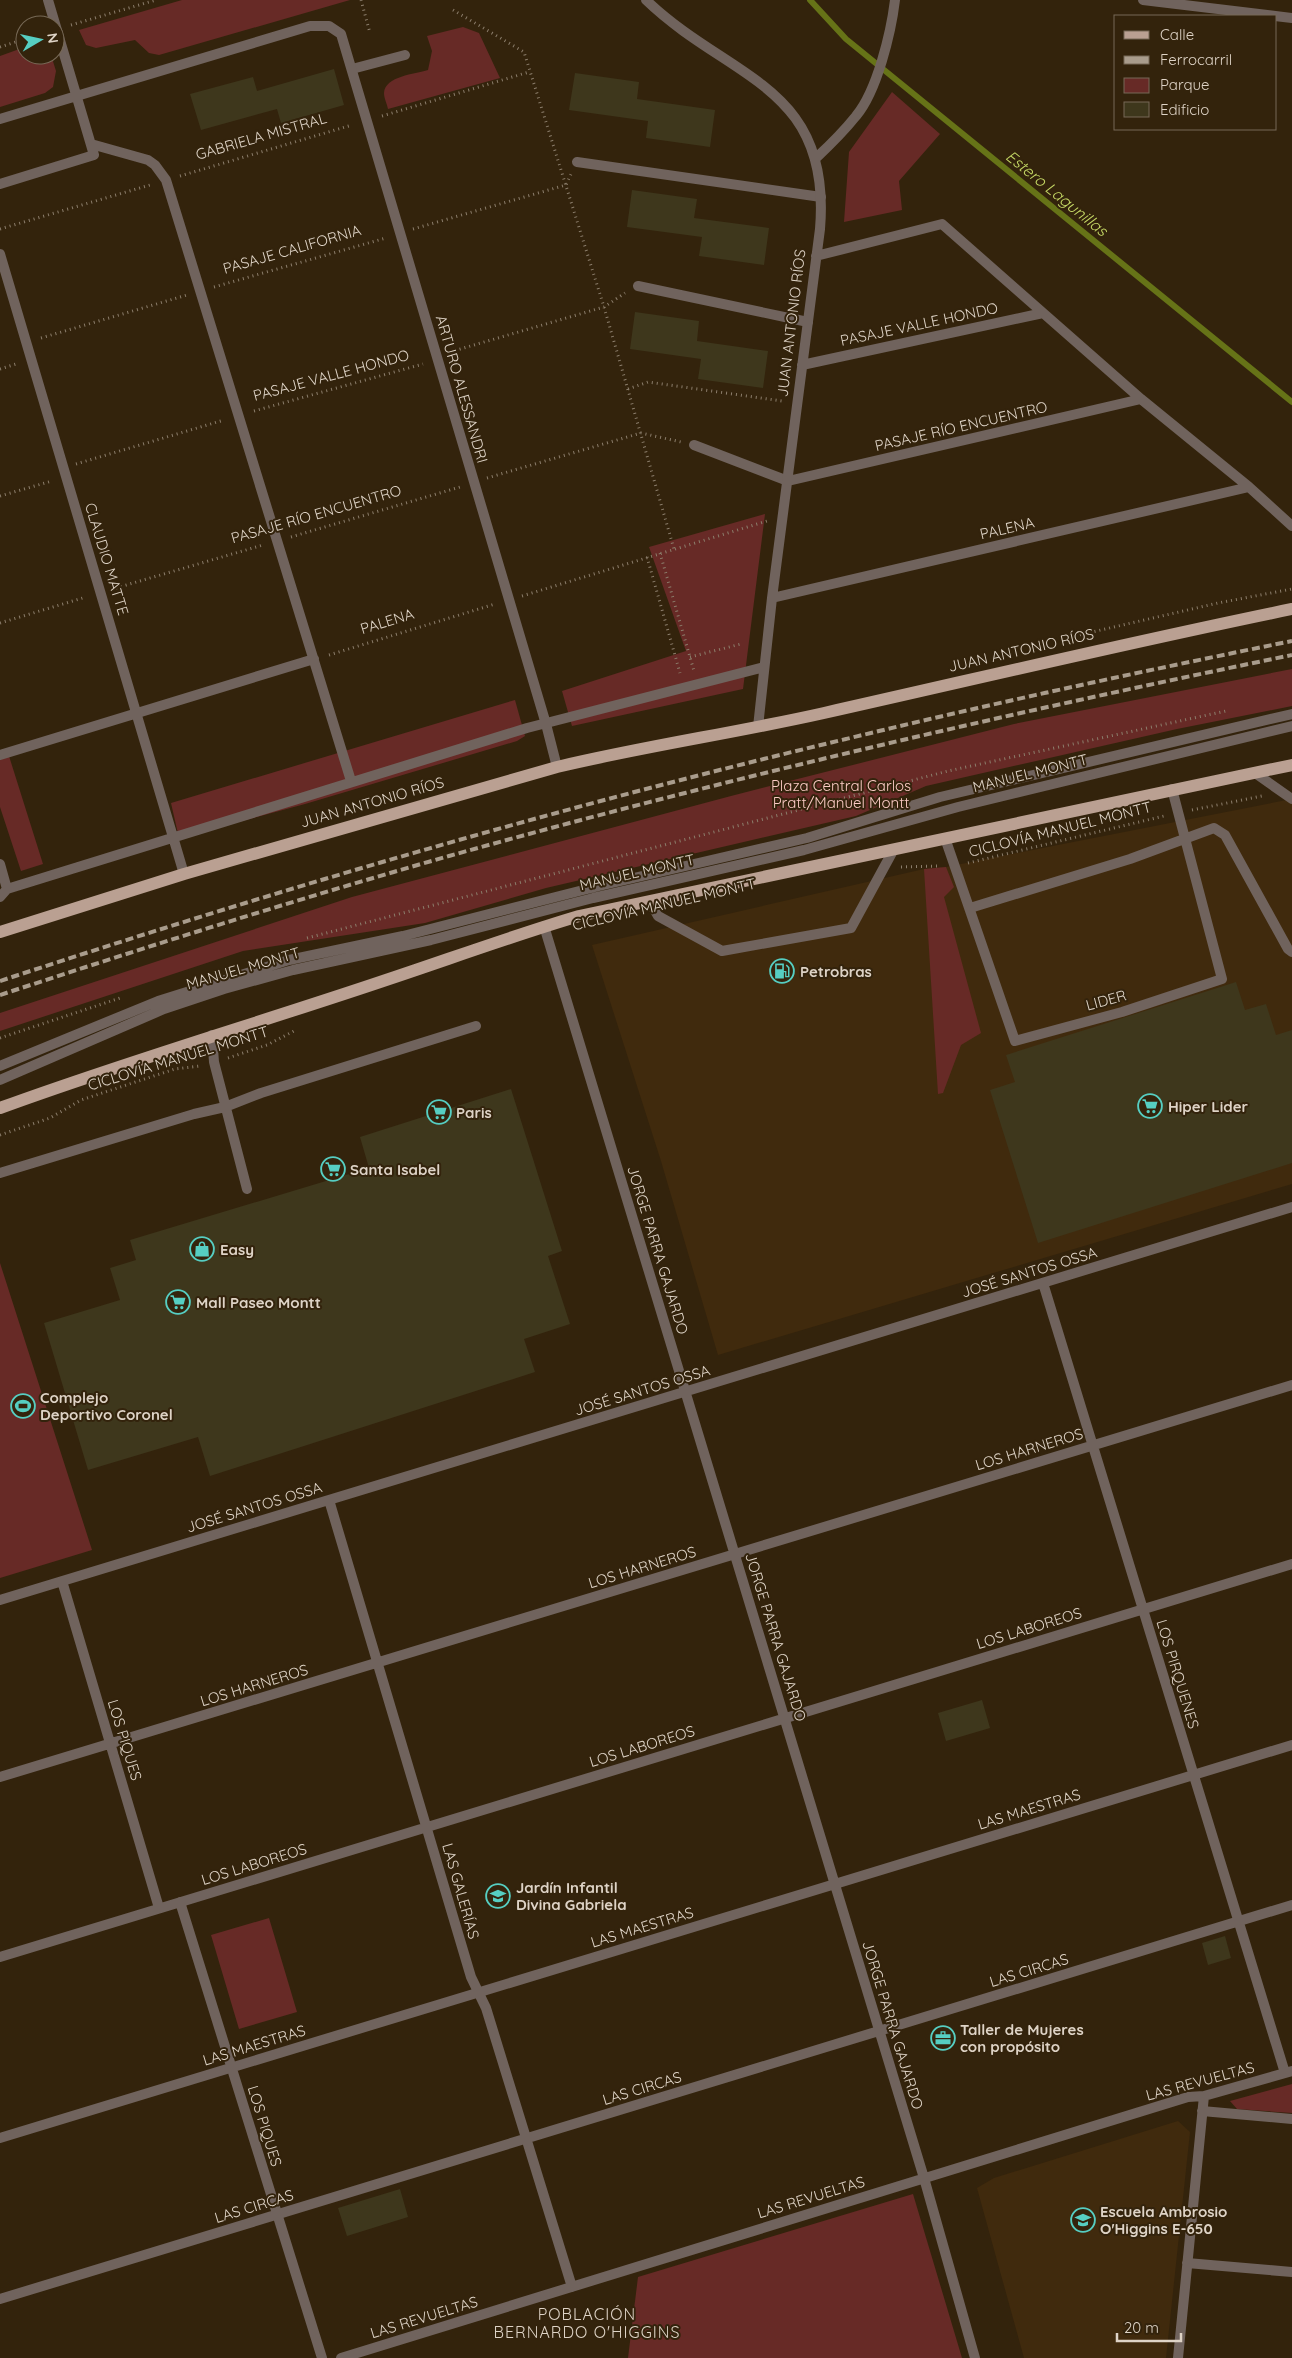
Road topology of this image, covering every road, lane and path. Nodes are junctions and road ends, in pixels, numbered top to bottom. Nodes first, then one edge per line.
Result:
1 (48, 0) edge
2 (156, 0) edge
3 (361, 0) edge
4 (646, 0) edge
5 (895, 0) edge
6 (1143, 0) edge
7 (453, 10) dead end
8 (52, 15) edge
9 (1267, 15) edge
10 (1277, 16) edge
11 (1292, 18) edge
12 (65, 26) edge
13 (370, 33) dead end
14 (15, 42) edge
15 (0, 47) edge
16 (405, 55) dead end
17 (65, 59) edge
18 (352, 69) junction
19 (530, 72) junction
20 (76, 95) junction
21 (0, 119) edge
22 (368, 120) junction
23 (91, 144) junction
24 (816, 158) junction
25 (577, 162) dead end
26 (166, 180) junction
27 (0, 184) edge
28 (566, 185) junction
29 (821, 197) junction
30 (0, 229) edge
31 (401, 233) junction
32 (0, 254) edge
33 (816, 256) junction
34 (638, 286) joint
35 (200, 292) junction
36 (604, 307) junction
37 (1043, 313) junction
38 (808, 322) junction
39 (26, 342) junction
40 (437, 357) junction
41 (802, 365) junction
42 (628, 389) junction
43 (1141, 399) junction
44 (798, 403) junction
45 (238, 416) junction
46 (640, 433) junction
47 (694, 445) joint
48 (65, 472) junction
49 (788, 481) junction
50 (474, 482) junction
51 (1249, 487) junction
52 (0, 496) edge
53 (783, 516) junction
54 (1292, 526) edge
55 (277, 541) junction
56 (674, 549) junction
57 (660, 554) junction
58 (647, 557) junction
59 (101, 593) junction
60 (772, 598) junction
61 (509, 600) junction
62 (1292, 609) edge
63 (0, 622) edge
64 (741, 644) dead end
65 (690, 657) junction
66 (314, 659) junction
67 (764, 667) junction
68 (698, 684) junction
69 (684, 688) junction
70 (1235, 710) dead end
71 (137, 713) junction
72 (1292, 714) edge
73 (546, 724) junction
74 (758, 726) junction
75 (1292, 726) edge
76 (0, 755) edge
77 (1292, 765) edge
78 (557, 767) junction
79 (1255, 773) junction
80 (351, 781) junction
81 (1172, 790) junction
82 (1281, 792) junction
83 (1292, 799) edge
84 (1178, 812) junction
85 (174, 837) junction
86 (945, 838) junction
87 (1186, 839) junction
88 (894, 849) junction
89 (0, 864) edge
90 (956, 866) junction
91 (886, 867) junction
92 (559, 872) dead end
93 (184, 874) junction
94 (7, 889) junction
95 (0, 897) edge
96 (650, 902) junction
97 (970, 908) junction
98 (544, 926) junction
99 (0, 932) edge
100 (1292, 952) edge
101 (476, 1026) dead end
102 (300, 1028) dead end
103 (212, 1035) junction
104 (214, 1062) junction
105 (0, 1066) edge
106 (0, 1080) edge
107 (225, 1107) junction
108 (0, 1108) edge
109 (0, 1135) edge
110 (0, 1173) edge
111 (247, 1189) dead end
112 (1292, 1207) edge
113 (1043, 1283) junction
114 (1292, 1385) edge
115 (686, 1393) junction
116 (1093, 1446) junction
117 (329, 1500) junction
118 (735, 1554) junction
119 (1292, 1564) edge
120 (62, 1581) junction
121 (0, 1600) edge
122 (1143, 1610) junction
123 (378, 1663) junction
124 (784, 1718) junction
125 (110, 1744) junction
126 (1292, 1745) edge
127 (1194, 1775) junction
128 (0, 1777) edge
129 (426, 1827) junction
130 (834, 1884) junction
131 (180, 1902) junction
132 (1292, 1905) edge
133 (159, 1908) junction
134 (1239, 1922) junction
135 (0, 1957) edge
136 (478, 1993) junction
137 (879, 2031) junction
138 (232, 2068) junction
139 (1288, 2072) edge
140 (1204, 2096) junction
141 (1202, 2111) junction
142 (1292, 2119) edge
143 (0, 2138) edge
144 (526, 2139) junction
145 (924, 2178) junction
146 (277, 2215) junction
147 (1187, 2263) junction
148 (1292, 2272) edge
149 (572, 2287) junction
150 (0, 2299) edge
151 (322, 2358) edge
152 (341, 2358) edge
153 (975, 2358) edge
154 (1178, 2358) edge

1 - 8 street
2 - 12 path
3 - 13 path
4 - 24 street, JUAN ANTONIO RÍOS
5 - 24 street
6 - 9 street
7 - 19 path
10 - 11 street
14 - 15 path
16 - 18 street
17 - 20 street
18 - 20 street, ARTURO ALESSANDRI
18 - 22 street, ARTURO ALESSANDRI
19 - 22 path, GABRIELA MISTRAL
19 - 28 path
20 - 21 street
20 - 23 street
22 - 26 path, GABRIELA MISTRAL
22 - 31 street, ARTURO ALESSANDRI
23 - 26 street
23 - 27 street
24 - 29 street, JUAN ANTONIO RÍOS
25 - 29 street
26 - 30 path, GABRIELA MISTRAL
26 - 35 street
28 - 31 path, PASAJE CALIFORNIA
28 - 36 path
29 - 33 street, JUAN ANTONIO RÍOS
31 - 35 path, PASAJE CALIFORNIA
31 - 40 street, ARTURO ALESSANDRI
32 - 39 street, CLAUDIO MATTE
33 - 37 street
33 - 38 street, JUAN ANTONIO RÍOS
34 - 36 path, PASAJE VALLE HONDO
34 - 38 street
35 - 39 path, PASAJE CALIFORNIA
35 - 45 street
36 - 40 path, PASAJE VALLE HONDO
36 - 42 path
37 - 41 street, PASAJE VALLE HONDO
37 - 43 street
38 - 41 street, JUAN ANTONIO RÍOS
39 - 48 street, CLAUDIO MATTE
40 - 45 path, PASAJE VALLE HONDO
40 - 50 street, ARTURO ALESSANDRI
41 - 44 street, JUAN ANTONIO RÍOS
42 - 44 path
42 - 46 path
43 - 49 street, PASAJE RÍO ENCUENTRO
43 - 51 street
44 - 49 street, JUAN ANTONIO RÍOS
45 - 48 path, PASAJE VALLE HONDO
45 - 55 street
46 - 47 path
46 - 50 path, PASAJE RÍO ENCUENTRO
46 - 56 path
47 - 49 street
48 - 52 path, PASAJE VALLE HONDO
48 - 59 street, CLAUDIO MATTE
49 - 53 street, JUAN ANTONIO RÍOS
50 - 55 path, PASAJE RÍO ENCUENTRO
50 - 61 street, ARTURO ALESSANDRI
51 - 54 street
51 - 60 street, PALENA
53 - 56 path, PALENA
53 - 60 street, JUAN ANTONIO RÍOS
55 - 59 path, PASAJE RÍO ENCUENTRO
55 - 66 street
56 - 57 path, PALENA
57 - 58 path, PALENA
57 - 65 path
58 - 61 path, PALENA
58 - 69 path
59 - 63 path, PASAJE RÍO ENCUENTRO
59 - 71 street, CLAUDIO MATTE
60 - 67 street, JUAN ANTONIO RÍOS
61 - 66 path, PALENA
61 - 73 street, ARTURO ALESSANDRI
62 - 74 main road, JUAN ANTONIO RÍOS
64 - 65 path
65 - 68 path
66 - 71 street
66 - 80 street
67 - 68 street
67 - 74 street, JUAN ANTONIO RÍOS
68 - 69 street
69 - 73 street
70 - 92 path
71 - 76 street
71 - 85 street, CLAUDIO MATTE
72 - 105 street, MANUEL MONTT
73 - 78 street, ARTURO ALESSANDRI
73 - 80 street
74 - 78 main road, JUAN ANTONIO RÍOS
75 - 106 street, MANUEL MONTT
77 - 79 main road, MANUEL MONTT
78 - 93 main road, JUAN ANTONIO RÍOS
79 - 81 main road, MANUEL MONTT
79 - 82 street
80 - 85 street
81 - 84 street, LIDER
81 - 86 main road, MANUEL MONTT
82 - 83 street
82 - 84 path, CICLOVÍA MANUEL MONTT
84 - 87 street, LIDER
84 - 90 path, CICLOVÍA MANUEL MONTT
85 - 93 street, CLAUDIO MATTE
85 - 94 street
86 - 88 main road, MANUEL MONTT
86 - 90 street, LIDER
87 - 97 street
87 - 97 street, LIDER
87 - 100 street
88 - 91 street
88 - 96 main road, MANUEL MONTT
89 - 94 street
90 - 91 path, CICLOVÍA MANUEL MONTT
90 - 97 street, LIDER
91 - 96 street
93 - 99 main road, JUAN ANTONIO RÍOS
94 - 95 street
96 - 98 main road, MANUEL MONTT
98 - 103 main road, MANUEL MONTT
98 - 115 street, JORGE PARRA GAJARDO
101 - 107 street
102 - 104 path, CICLOVÍA MANUEL MONTT
103 - 104 street
103 - 108 main road, MANUEL MONTT
104 - 107 street
104 - 109 path, CICLOVÍA MANUEL MONTT
107 - 110 street
107 - 111 street
112 - 113 street, JOSÉ SANTOS OSSA
113 - 115 street, JOSÉ SANTOS OSSA
113 - 116 street, LOS PIRQUENES
114 - 116 street, LOS HARNEROS
115 - 117 street, JOSÉ SANTOS OSSA
115 - 118 street, JORGE PARRA GAJARDO
116 - 118 street, LOS HARNEROS
116 - 122 street, LOS PIRQUENES
117 - 120 street, JOSÉ SANTOS OSSA
117 - 123 street, LAS GALERÍAS
118 - 123 street, LOS HARNEROS
118 - 124 street, JORGE PARRA GAJARDO
119 - 122 street, LOS LABOREOS
120 - 121 street, JOSÉ SANTOS OSSA
120 - 125 street, LOS PIQUES
122 - 124 street, LOS LABOREOS
122 - 127 street, LOS PIRQUENES
123 - 125 street, LOS HARNEROS
123 - 129 street, LAS GALERÍAS
124 - 129 street, LOS LABOREOS
124 - 130 street, JORGE PARRA GAJARDO
125 - 128 street, LOS HARNEROS
125 - 133 street, LOS PIQUES
126 - 127 street, LAS MAESTRAS
127 - 130 street, LAS MAESTRAS
127 - 134 street, LOS PIRQUENES
129 - 131 street, LOS LABOREOS
129 - 136 street, LAS GALERÍAS
130 - 136 street, LAS MAESTRAS
130 - 137 street, JORGE PARRA GAJARDO
131 - 133 street, LOS LABOREOS
131 - 138 street, LOS PIQUES
132 - 134 street, LAS CIRCAS
133 - 135 street, LOS LABOREOS
134 - 137 street, LAS CIRCAS
134 - 139 street, LOS PIRQUENES
136 - 138 street, LAS MAESTRAS
136 - 144 street, LAS GALERÍAS
137 - 144 street, LAS CIRCAS
137 - 145 street, JORGE PARRA GAJARDO
138 - 143 street, LAS MAESTRAS
138 - 146 street, LOS PIQUES
139 - 140 street, LAS REVUELTAS
140 - 141 street
140 - 145 street, LAS REVUELTAS
141 - 142 street
141 - 147 street
144 - 146 street, LAS CIRCAS
144 - 149 street, LAS GALERÍAS
145 - 149 street, LAS REVUELTAS
145 - 153 street, JORGE PARRA GAJARDO
146 - 150 street, LAS CIRCAS
146 - 151 street, LOS PIQUES
147 - 148 street
147 - 154 street
149 - 152 street, LAS REVUELTAS

